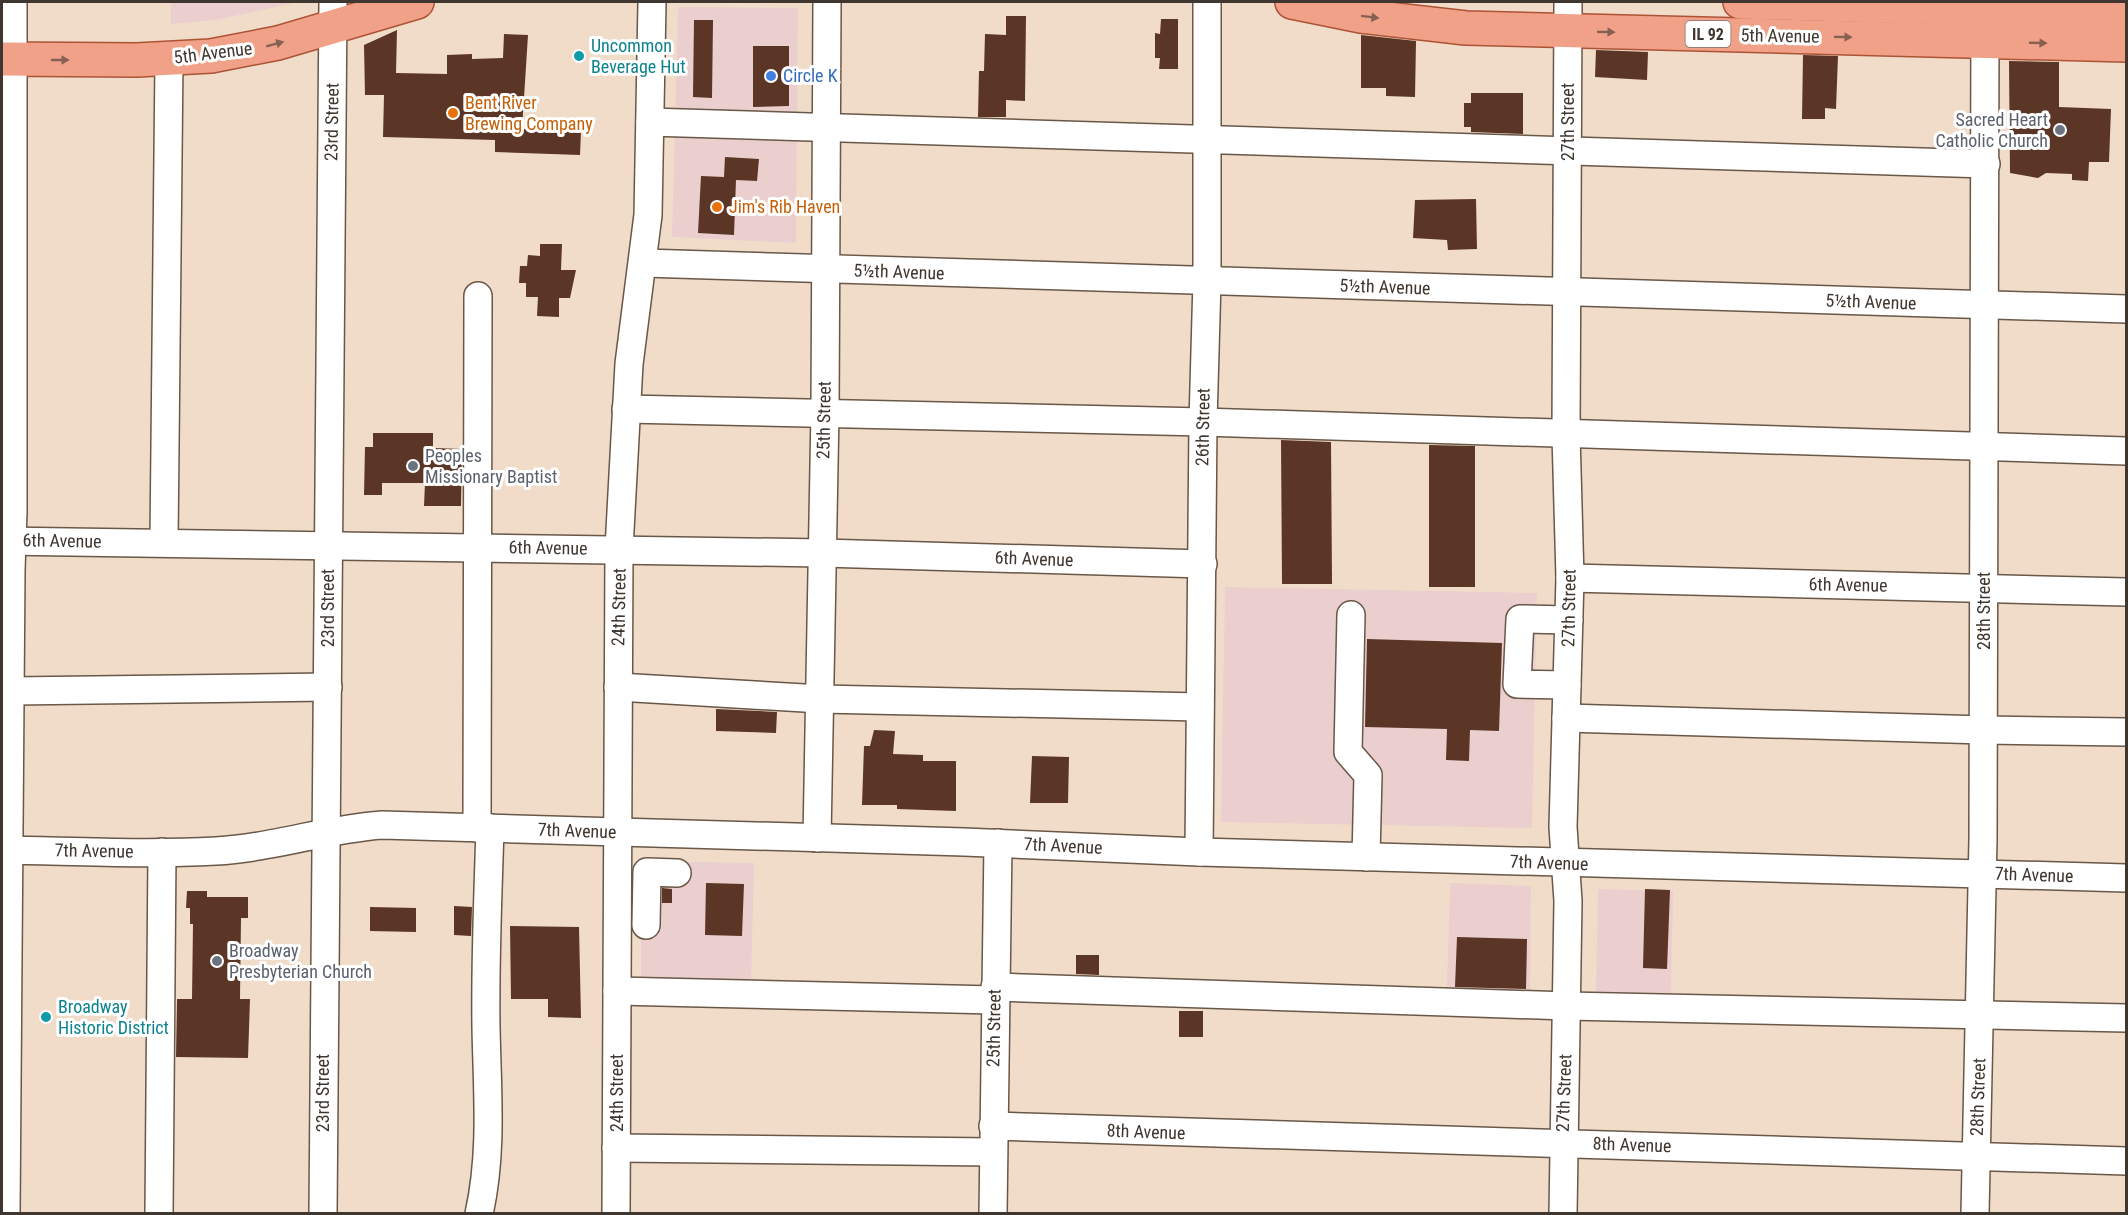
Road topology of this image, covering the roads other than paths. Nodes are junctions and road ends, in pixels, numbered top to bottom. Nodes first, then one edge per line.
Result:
1 (13, 2) edge
2 (417, 2) edge
3 (652, 2) edge
4 (827, 2) edge
5 (1207, 2) edge
6 (1292, 2) edge
7 (1740, 2) edge
8 (1985, 9) junction
9 (333, 13) edge
10 (2127, 13) edge
11 (1568, 16) edge
12 (1985, 41) junction
13 (2127, 45) edge
14 (7, 59) edge
15 (169, 60) junction
16 (650, 122) junction
17 (825, 126) junction
18 (1206, 140) junction
19 (1568, 149) junction
20 (1986, 164) junction
21 (8, 237) edge
22 (644, 263) junction
23 (826, 269) junction
24 (1207, 281) junction
25 (1568, 293) junction
26 (478, 296) dead end
27 (1985, 306) junction
28 (2127, 309) edge
29 (626, 409) junction
30 (825, 412) junction
31 (1203, 422) junction
32 (1566, 435) junction
33 (1985, 447) junction
34 (2127, 451) edge
35 (7, 541) edge
36 (164, 542) junction
37 (327, 544) junction
38 (479, 547) junction
39 (619, 549) junction
40 (823, 553) junction
41 (1203, 564) junction
42 (1570, 578) junction
43 (1985, 588) junction
44 (2127, 592) edge
45 (1351, 615) dead end
46 (1569, 620) junction
47 (1567, 686) junction
48 (328, 687) junction
49 (618, 687) junction
50 (12, 690) junction
51 (820, 699) junction
52 (1200, 707) junction
53 (1566, 718) junction
54 (1984, 730) junction
55 (2127, 732) edge
56 (484, 828) junction
57 (324, 832) junction
58 (617, 832) junction
59 (818, 838) junction
60 (998, 843) junction
61 (5, 850) edge
62 (162, 852) junction
63 (1199, 852) junction
64 (1366, 858) junction
65 (1566, 863) junction
66 (677, 873) dead end
67 (1982, 874) junction
68 (2127, 878) edge
69 (646, 925) dead end
70 (617, 991) junction
71 (994, 993) junction
72 (1568, 1006) junction
73 (1981, 1014) junction
74 (2127, 1018) edge
75 (993, 1139) junction
76 (1563, 1143) junction
77 (616, 1148) junction
78 (1976, 1157) junction
79 (2127, 1161) edge
80 (6, 1214) edge
81 (159, 1214) edge
82 (322, 1214) edge
83 (479, 1214) edge
84 (616, 1214) edge
85 (993, 1214) edge
86 (1563, 1214) edge
87 (1975, 1214) edge

1 - 14 street
2 - 9 main road, 5th Avenue
3 - 16 street, 24th Street
4 - 17 street, 25th Street
5 - 18 street, 26th Street
6 -> 11 main road, 5th Avenue / IL 92
7 - 8 main road, 5th Avenue / IL 92
8 - 10 main road, 5th Avenue / IL 92
8 - 12 street, 28th Street
15 -> 9 main road, 5th Avenue
9 - 37 street, 23rd Street
11 -> 12 main road, 5th Avenue / IL 92
11 - 19 street, 27th Street
12 -> 13 main road, 5th Avenue / IL 92
12 - 20 street, 28th Street
14 -> 15 main road, 5th Avenue
14 - 21 street
15 - 36 street
16 - 17 street
16 - 22 street, 24th Street
17 - 18 street
17 - 23 street, 25th Street
18 - 19 street
18 - 24 street, 26th Street
19 - 20 street
19 - 25 street, 27th Street
20 - 27 street, 28th Street
21 - 35 street
22 - 23 street, 5½th Avenue
22 - 29 street, 24th Street
23 - 24 street, 5½th Avenue
23 - 30 street, 25th Street
24 - 25 street, 5½th Avenue
24 - 31 street, 26th Street
25 - 27 street, 5½th Avenue
25 - 32 street, 27th Street
26 - 38 street
27 - 28 street, 5½th Avenue
27 - 33 street, 28th Street
29 - 30 street
29 - 39 street, 24th Street
30 - 31 street
30 - 40 street, 25th Street
31 - 32 street
31 - 41 street, 26th Street
32 - 33 street
32 - 42 street, 27th Street
33 - 34 street
33 - 43 street, 28th Street
35 - 36 street, 6th Avenue
35 - 50 street
36 - 37 street, 6th Avenue
37 - 38 street, 6th Avenue
37 - 48 street, 23rd Street
38 - 39 street, 6th Avenue
38 - 56 street
39 - 40 street, 6th Avenue
39 - 49 street, 24th Street
40 - 41 street, 6th Avenue
40 - 51 street, 25th Street
41 - 52 street, 26th Street
42 - 43 street, 6th Avenue
42 - 46 street, 27th Street
43 - 44 street, 6th Avenue
43 - 54 street, 28th Street
45 - 64 street
46 - 47 street, 27th Street
46 - 47 street
47 - 53 street, 27th Street
48 - 50 street
48 - 57 street, 23rd Street
49 - 51 street
49 - 58 street, 24th Street
50 - 61 street
51 - 52 street
51 - 59 street, 25th Street
52 - 63 street, 26th Street
53 - 54 street
53 - 65 street, 27th Street
54 - 55 street
54 - 67 street, 28th Street
56 - 57 street, 7th Avenue
56 - 58 street, 7th Avenue
56 - 83 street
57 - 62 street, 7th Avenue
57 - 82 street, 23rd Street
58 - 59 street, 7th Avenue
58 - 70 street, 24th Street
59 - 60 street, 7th Avenue
60 - 63 street, 7th Avenue
60 - 71 street, 25th Street
61 - 62 street, 7th Avenue
61 - 80 street
62 - 81 street
63 - 64 street, 7th Avenue
64 - 65 street, 7th Avenue
65 - 67 street, 7th Avenue
65 - 72 street, 27th Street
66 - 69 street
67 - 68 street, 7th Avenue
67 - 73 street, 28th Street
70 - 71 street
70 - 77 street, 24th Street
71 - 72 street
71 - 75 street, 25th Street
72 - 73 street
72 - 76 street, 27th Street
73 - 74 street
73 - 78 street, 28th Street
75 - 76 street, 8th Avenue
75 - 77 street, 8th Avenue
75 - 85 street, 25th Street
76 - 78 street, 8th Avenue
76 - 86 street, 27th Street
77 - 84 street, 24th Street
78 - 79 street, 8th Avenue
78 - 87 street, 28th Street

